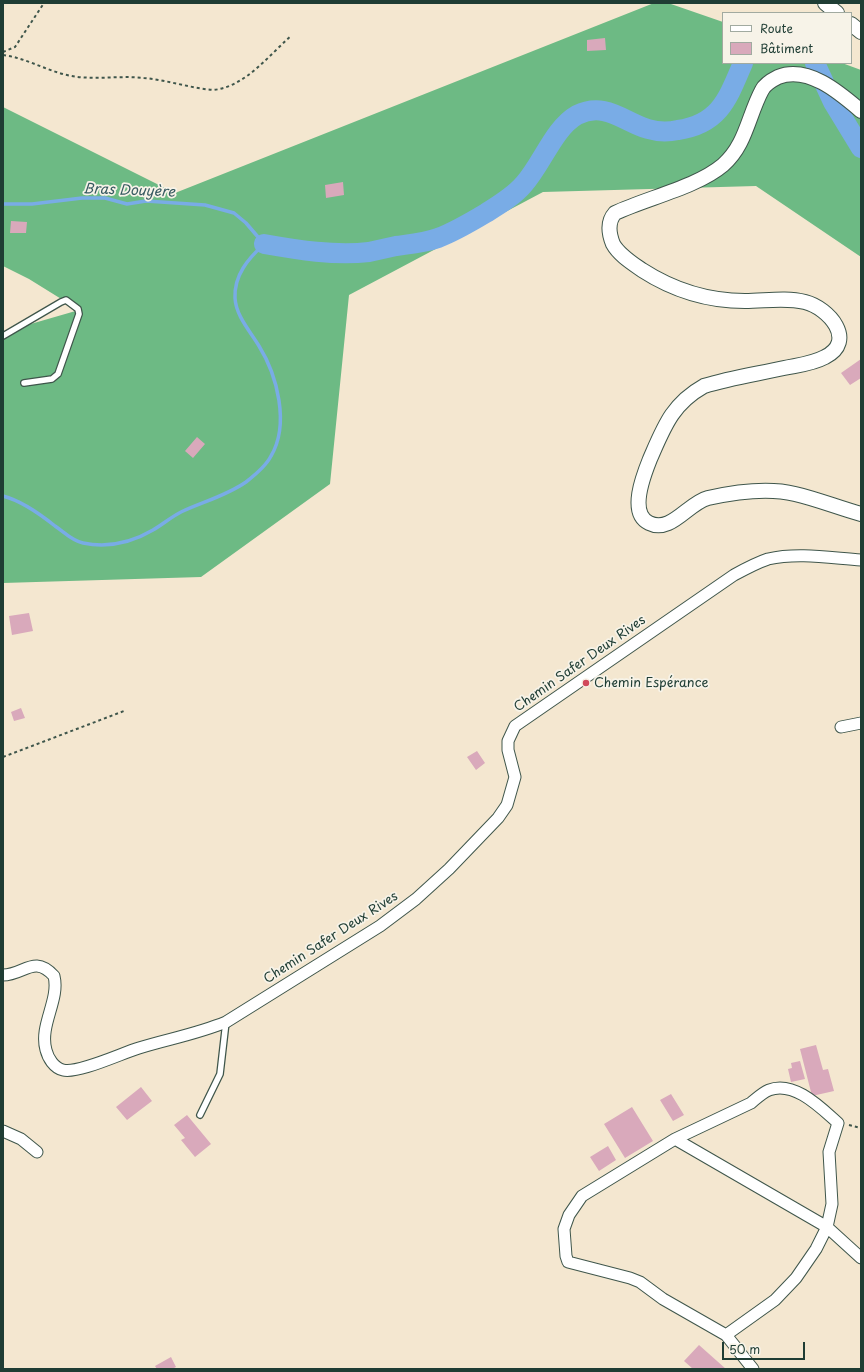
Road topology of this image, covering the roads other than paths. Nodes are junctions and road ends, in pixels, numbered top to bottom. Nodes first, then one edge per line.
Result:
1 (824, 3) edge
2 (836, 12) edge
3 (852, 25) edge
4 (861, 32) edge
5 (861, 111) edge
6 (3, 336) edge
7 (24, 383) dead end
8 (861, 514) edge
9 (861, 560) edge
10 (861, 723) edge
11 (841, 727) dead end
12 (3, 974) edge
13 (226, 1022) junction
14 (200, 1116) dead end
15 (3, 1131) edge
16 (675, 1139) junction
17 (37, 1152) dead end
18 (827, 1227) junction
19 (861, 1258) edge
20 (726, 1335) junction
21 (754, 1369) edge

1 - 2 street
3 - 4 street
5 - 8 street
6 - 7 lane
9 - 13 street, Chemin Safer Deux Rives
10 - 11 street
12 - 13 street, Chemin Safer Deux Rives
13 - 14 lane
15 - 17 street
16 - 18 street
16 - 18 street
16 - 20 street
18 - 19 street
18 - 20 street
20 - 21 street

